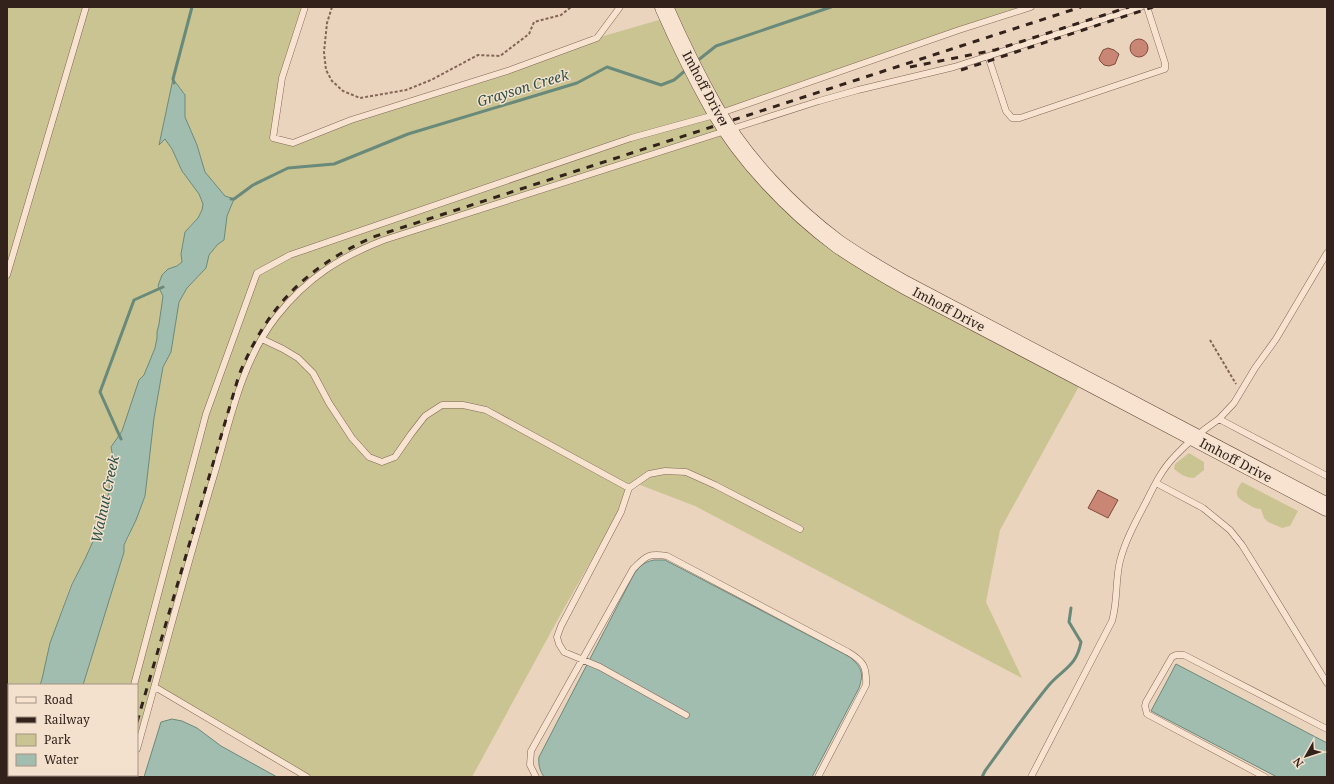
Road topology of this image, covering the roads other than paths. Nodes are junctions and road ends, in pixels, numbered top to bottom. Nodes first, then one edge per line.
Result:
1 (86, 7) edge
2 (305, 7) edge
3 (620, 7) edge
4 (1031, 7) edge
5 (1141, 7) edge
6 (1147, 7) edge
7 (667, 12) edge
8 (988, 56) junction
9 (716, 111) junction
10 (729, 130) junction
11 (1327, 253) edge
12 (7, 275) edge
13 (262, 339) junction
14 (1219, 419) junction
15 (1194, 438) junction
16 (1327, 476) edge
17 (1156, 483) junction
18 (628, 488) junction
19 (1327, 507) edge
20 (800, 530) dead end
21 (583, 659) junction
22 (1327, 683) edge
23 (134, 684) edge
24 (154, 687) junction
25 (686, 715) dead end
26 (1327, 730) edge
27 (138, 745) edge
28 (308, 777) edge
29 (536, 777) edge
30 (818, 777) edge
31 (1031, 777) edge
32 (1265, 777) edge

1 - 12 lane
2 - 3 lane
4 - 9 lane
5 - 8 lane
6 - 8 lane
7 - 9 street, Imhoff Drive
8 - 10 lane
9 - 10 street, Imhoff Drive
9 - 23 lane
10 - 13 lane
10 - 15 street, Imhoff Drive
11 - 14 lane
13 - 18 lane
13 - 24 lane
14 - 15 lane
14 - 16 lane
15 - 17 lane
15 - 19 street, Imhoff Drive
17 - 22 lane
17 - 31 lane
18 - 20 lane
18 - 21 lane
21 - 25 lane
21 - 29 lane
21 - 30 lane
24 - 27 lane
24 - 28 lane
26 - 32 lane

